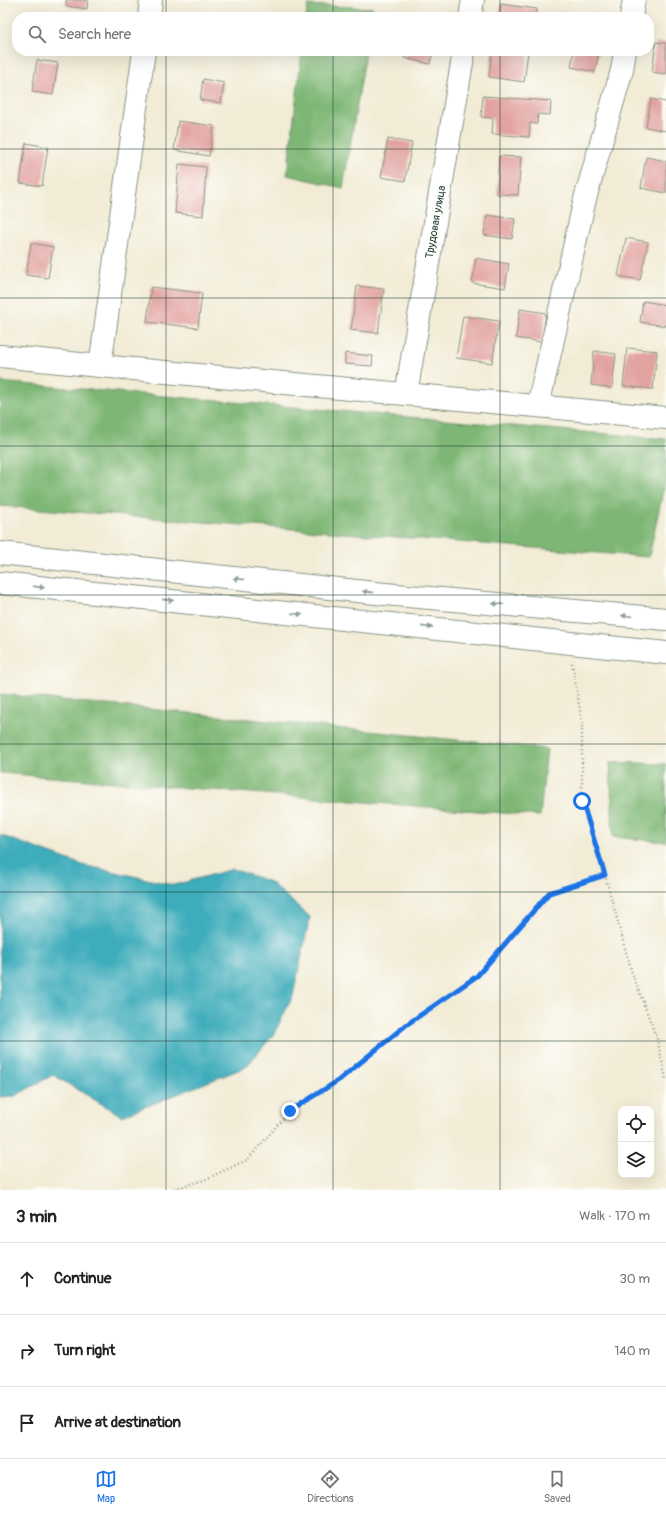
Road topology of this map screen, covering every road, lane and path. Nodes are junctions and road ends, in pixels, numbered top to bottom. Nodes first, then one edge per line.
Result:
1 (151, 0) edge
2 (473, 0) edge
3 (634, 0) edge
4 (150, 12) edge
5 (471, 12) edge
6 (632, 12) edge
7 (143, 56) edge
8 (463, 56) edge
9 (624, 56) edge
10 (0, 356) edge
11 (100, 366) junction
12 (406, 394) junction
13 (538, 406) junction
14 (666, 418) edge
15 (0, 553) edge
16 (0, 583) edge
17 (666, 619) edge
18 (569, 642) junction
19 (666, 653) edge
20 (605, 875) junction
21 (666, 1079) edge
22 (171, 1190) edge

1 - 4 street
2 - 5 street
3 - 6 street
7 - 11 street
8 - 12 street, Трудовая улица
9 - 13 street
10 - 11 street
11 - 12 street
12 - 13 street
13 - 14 street
17 -> 15 street
16 -> 18 street
18 - 19 street
18 - 20 path
20 - 21 path
20 - 22 path

